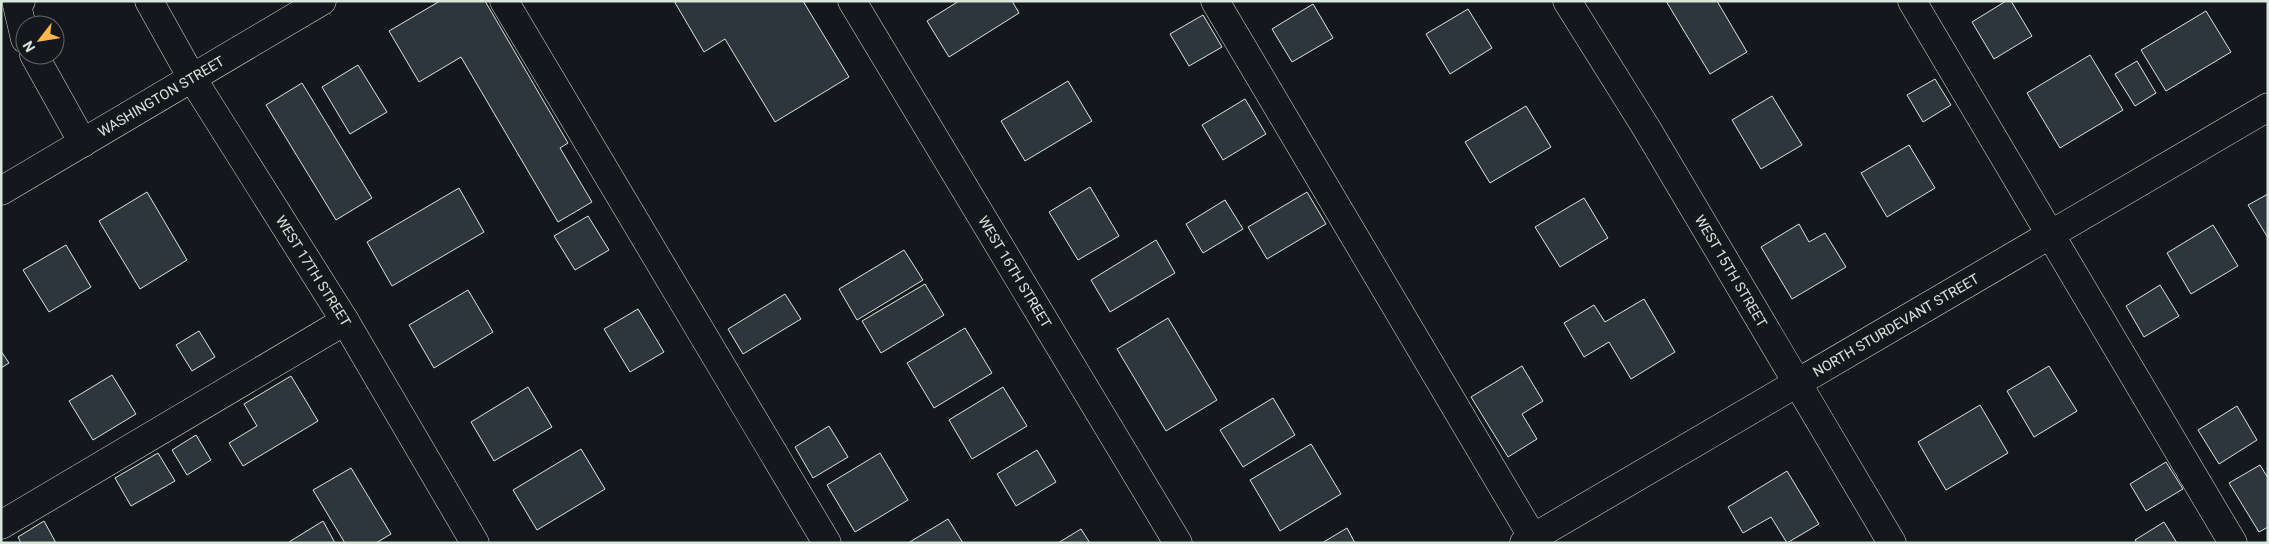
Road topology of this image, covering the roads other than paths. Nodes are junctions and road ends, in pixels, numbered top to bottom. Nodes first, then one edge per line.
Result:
1 (22, 1) edge
2 (149, 1) edge
3 (322, 1) edge
4 (504, 1) edge
5 (852, 1) edge
6 (1215, 1) edge
7 (1567, 1) edge
8 (1912, 1) edge
9 (19, 15) edge
10 (40, 65) edge
11 (192, 78) junction
12 (2268, 107) edge
13 (84, 142) junction
14 (1, 192) edge
15 (2050, 235) junction
16 (345, 322) junction
17 (1797, 382) junction
18 (1, 525) edge
19 (1531, 541) edge
20 (475, 543) edge
21 (827, 543) edge
22 (1178, 543) edge
23 (1892, 543) edge
24 (2233, 543) edge

1 - 9 street
2 - 11 street, WEST 17TH STREET
3 - 11 street, WASHINGTON STREET
4 - 21 street
5 - 22 street, WEST 16TH STREET
6 - 19 street
7 - 17 street, WEST 15TH STREET
8 - 15 street
10 - 13 street
11 - 13 street, WASHINGTON STREET
11 - 16 street, WEST 17TH STREET
12 - 15 street, NORTH STURDEVANT STREET
13 - 14 street, WASHINGTON STREET
15 - 17 street, NORTH STURDEVANT STREET
15 - 24 street
16 - 18 street
16 - 20 street, WEST 17TH STREET
17 - 19 street, NORTH STURDEVANT STREET
17 - 23 street, WEST 15TH STREET

